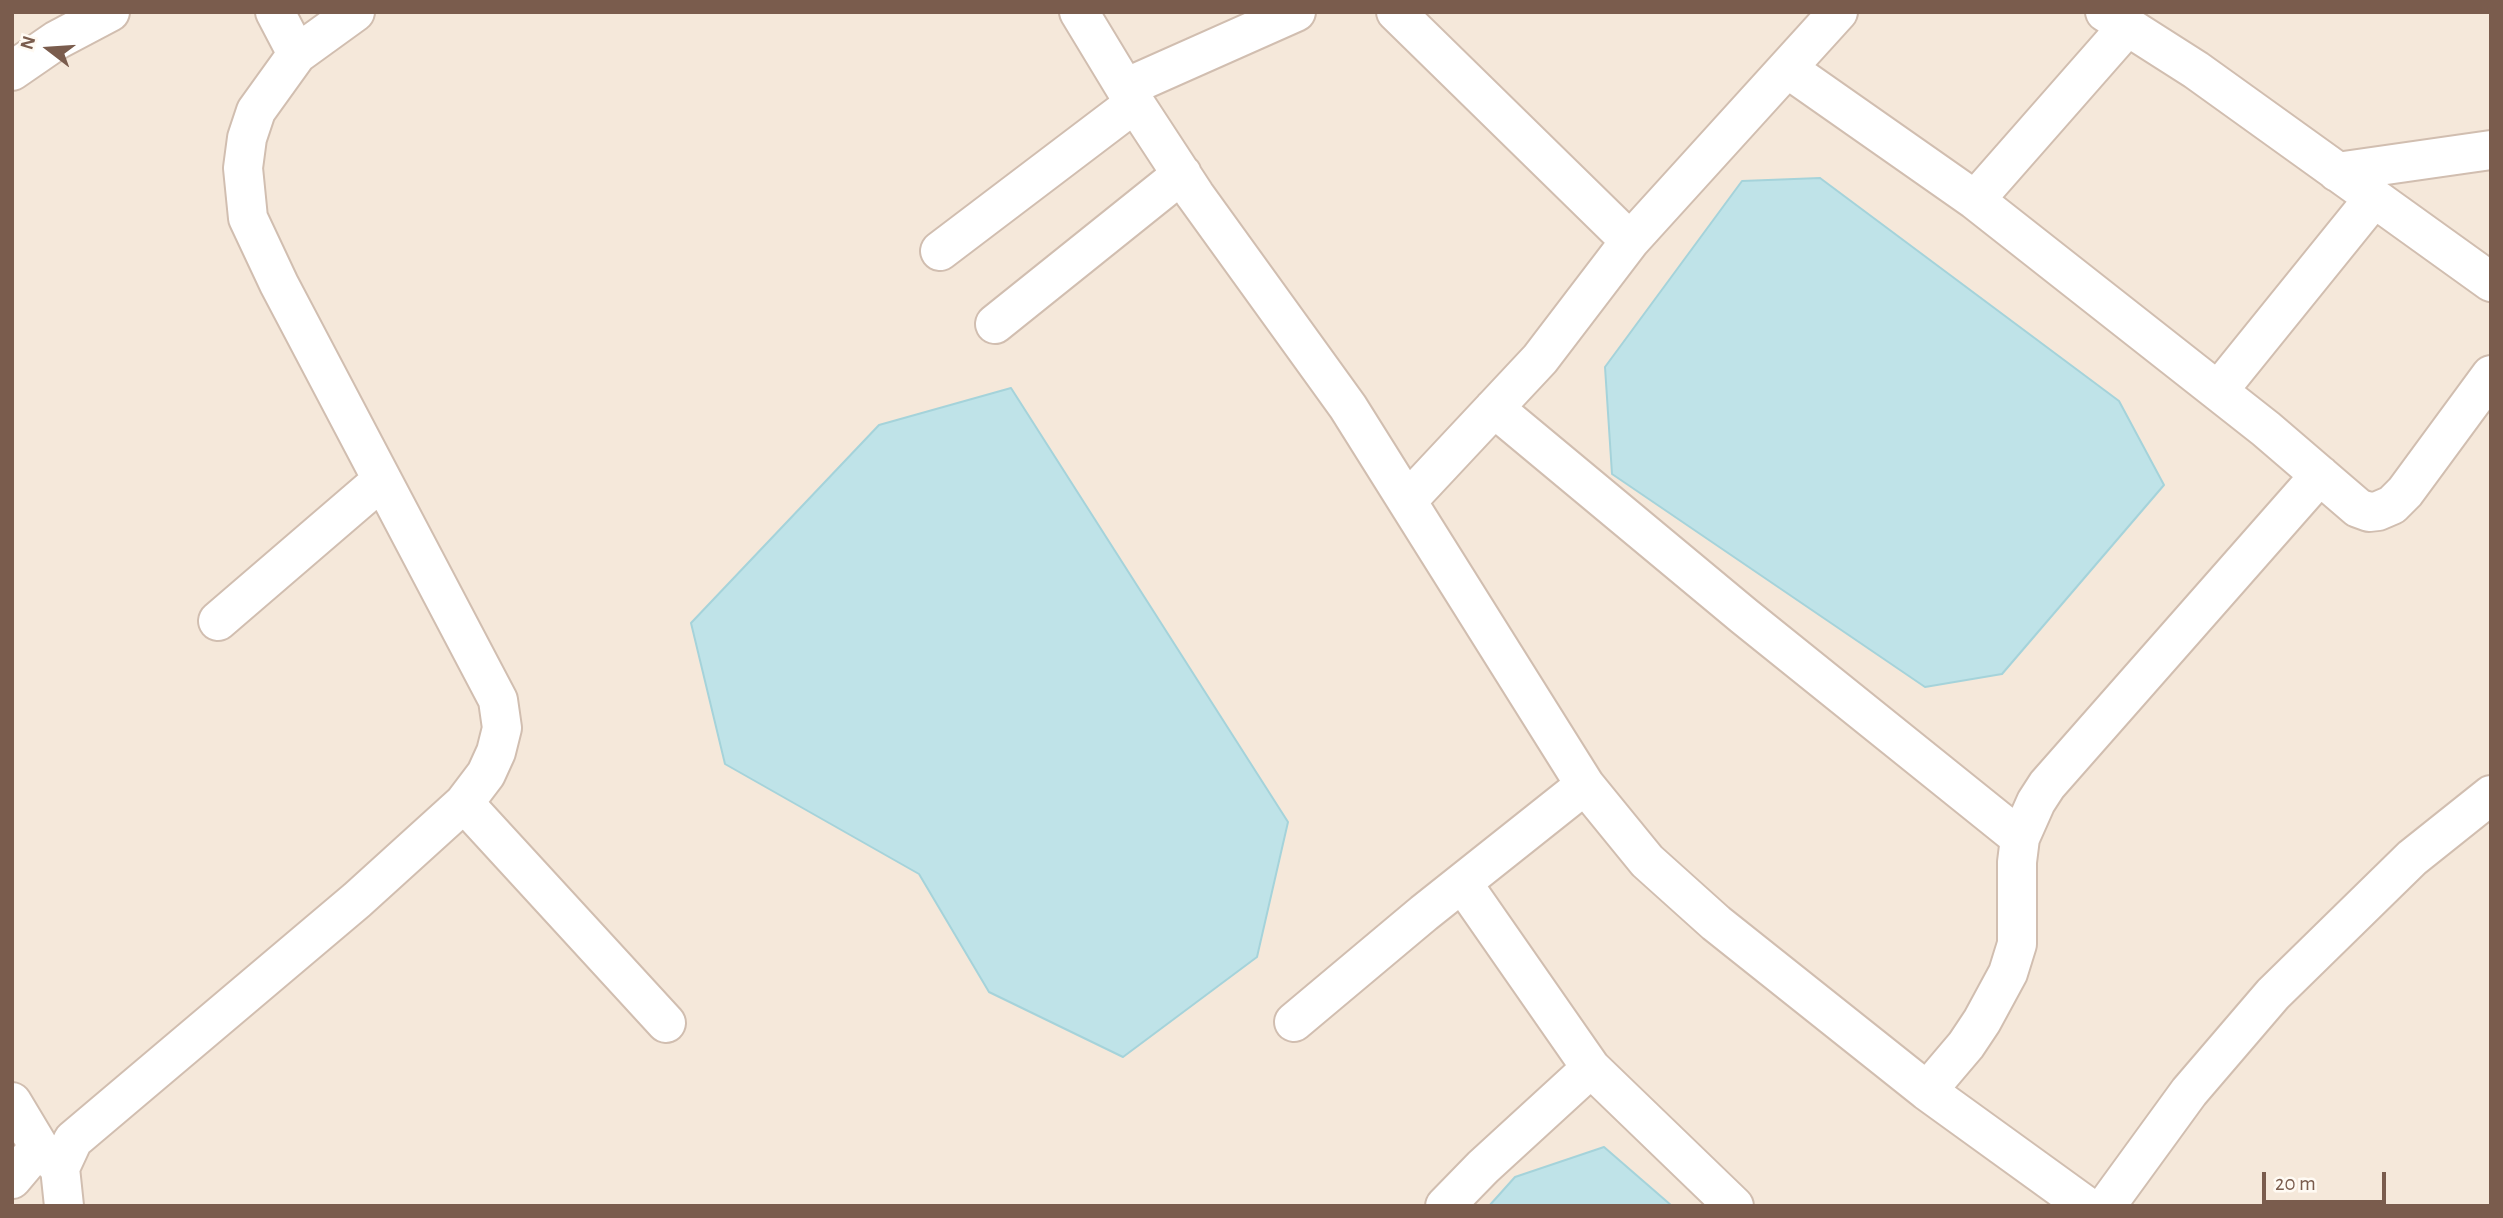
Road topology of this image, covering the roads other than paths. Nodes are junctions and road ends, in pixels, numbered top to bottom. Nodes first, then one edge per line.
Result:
1 (110, 12) edge
2 (275, 12) edge
3 (355, 12) edge
4 (1079, 12) edge
5 (1296, 12) edge
6 (1838, 12) edge
7 (1404, 15) edge
8 (2116, 20) edge
9 (297, 54) junction
10 (1787, 69) junction
11 (12, 71) edge
12 (1130, 95) junction
13 (2491, 150) edge
14 (2337, 172) junction
15 (1182, 174) junction
16 (2374, 198) junction
17 (1975, 200) junction
18 (1630, 241) junction
19 (940, 251) dead end
20 (2491, 282) edge
21 (995, 324) dead end
22 (2491, 374) edge
23 (2218, 391) junction
24 (1494, 408) junction
25 (2320, 475) junction
26 (382, 480) junction
27 (1408, 500) junction
28 (218, 621) dead end
29 (1585, 785) junction
30 (2491, 794) edge
31 (464, 803) junction
32 (2021, 838) junction
33 (1462, 884) junction
34 (1294, 1022) dead end
35 (666, 1023) dead end
36 (1591, 1068) junction
37 (1927, 1091) junction
38 (12, 1102) edge
39 (49, 1157) junction
40 (12, 1179) edge
41 (64, 1206) edge
42 (1445, 1206) edge
43 (1734, 1206) edge
44 (2086, 1206) edge
45 (2106, 1206) edge

1 - 11 street
2 - 9 street
3 - 9 street
4 - 12 street
5 - 12 street
6 - 10 street
7 - 18 street
8 - 14 street
8 - 17 street
9 - 26 street
10 - 17 street
10 - 18 street
12 - 15 street
12 - 19 street
13 - 14 street
14 - 16 street
15 - 21 street
15 - 27 street
16 - 20 street
16 - 23 street
17 - 23 street
18 - 24 street
22 - 25 street
23 - 25 street
24 - 27 street
24 - 32 street
25 - 32 street
26 - 28 street
26 - 31 street
27 - 29 street
29 - 33 street
29 - 37 street
30 - 45 street
31 - 35 street
31 - 39 street
32 - 37 street
33 - 34 street
33 - 36 street
36 - 42 street
36 - 43 street
37 - 44 street
38 - 39 street
39 - 40 street
39 - 41 street

